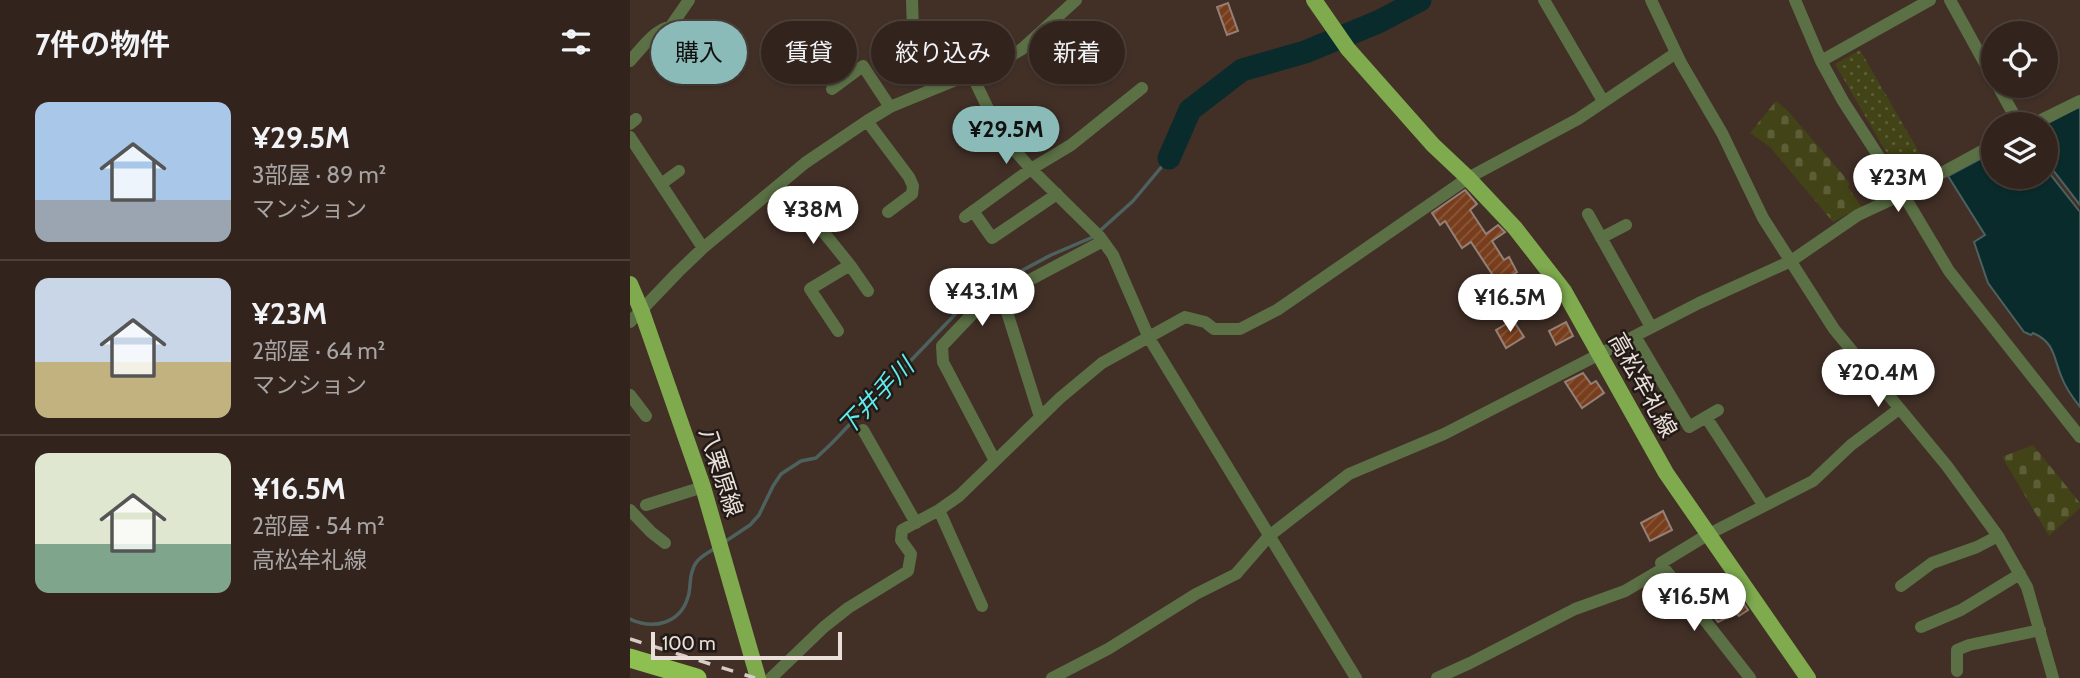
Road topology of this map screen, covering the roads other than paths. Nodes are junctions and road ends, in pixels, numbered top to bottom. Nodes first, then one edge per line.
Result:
1 (689, 0) edge
2 (912, 0) edge
3 (1076, 0) edge
4 (1314, 0) edge
5 (1544, 0) edge
6 (1651, 0) edge
7 (1795, 0) edge
8 (1930, 0) edge
9 (1951, 0) edge
10 (913, 21) edge
11 (1015, 52) edge
12 (1676, 52) junction
13 (1981, 56) edge
14 (630, 61) edge
15 (1821, 61) junction
16 (948, 84) edge
17 (970, 84) edge
18 (1142, 88) dead end
19 (832, 89) dead end
20 (1603, 101) junction
21 (2080, 101) edge
22 (890, 107) junction
23 (2058, 112) edge
24 (867, 121) junction
25 (630, 137) edge
26 (1981, 152) edge
27 (1031, 169) junction
28 (679, 171) dead end
29 (1468, 178) junction
30 (661, 184) junction
31 (772, 191) junction
32 (1057, 194) junction
33 (1903, 194) junction
34 (888, 212) dead end
35 (1588, 214) dead end
36 (1626, 225) dead end
37 (1601, 238) junction
38 (1102, 239) junction
39 (703, 248) junction
40 (1791, 261) junction
41 (850, 265) junction
42 (630, 284) edge
43 (868, 291) dead end
44 (1007, 312) dead end
45 (636, 317) edge
46 (1651, 327) junction
47 (838, 331) dead end
48 (1635, 336) junction
49 (1149, 338) junction
50 (1600, 354) junction
51 (630, 394) edge
52 (1899, 410) junction
53 (646, 416) dead end
54 (1040, 417) junction
55 (863, 430) dead end
56 (2080, 437) edge
57 (995, 461) junction
58 (703, 487) junction
59 (646, 505) dead end
60 (1764, 506) junction
61 (630, 510) edge
62 (939, 510) junction
63 (916, 523) junction
64 (1707, 534) junction
65 (1269, 536) junction
66 (1998, 536) junction
67 (665, 543) dead end
68 (1664, 568) junction
69 (2020, 574) junction
70 (1901, 586) dead end
71 (982, 606) dead end
72 (1921, 626) dead end
73 (2040, 629) junction
74 (630, 658) edge
75 (1957, 671) dead end
76 (697, 678) edge
77 (758, 678) edge
78 (771, 678) edge
79 (1052, 678) edge
80 (1356, 678) edge
81 (1437, 678) edge
82 (1750, 678) edge
83 (1808, 678) edge
84 (2053, 678) edge

1 - 14 street
2 - 10 street
3 - 11 street
4 - 29 main road, 高松牟礼線
5 - 20 street
6 - 12 street
7 - 15 street
8 - 15 street
9 - 13 street
12 - 20 street
12 - 40 street
15 - 33 street
16 - 22 street
17 - 27 street
18 - 27 street
19 - 22 street
20 - 29 street
21 - 23 street
22 - 24 street
24 - 31 street
24 - 34 street
25 - 30 street
26 - 33 street
27 - 32 street
27 - 32 street
28 - 30 street
29 - 49 street
29 - 50 main road, 高松牟礼線
30 - 39 street
31 - 39 street
31 - 41 street
32 - 38 street
33 - 40 street
33 - 56 street
35 - 37 street
36 - 37 street
37 - 46 street
38 - 49 street
38 - 57 street
39 - 45 street
40 - 46 street
40 - 52 street
41 - 43 street
41 - 47 street
42 - 45 main road, 八栗原線
44 - 54 street
45 - 58 main road, 八栗原線
46 - 48 street
48 - 50 street
48 - 60 street
49 - 54 street
49 - 65 street
50 - 64 main road, 高松牟礼線
50 - 65 street
51 - 53 street
52 - 60 street
52 - 66 street
54 - 57 street
55 - 63 street
57 - 62 street
58 - 59 street
58 - 77 main road, 八栗原線
60 - 64 street
61 - 67 street
62 - 63 street
62 - 71 street
63 - 78 street
64 - 68 street
64 - 83 main road, 高松牟礼線
65 - 79 street
65 - 80 street
66 - 69 street
66 - 70 street
68 - 81 street
68 - 82 street
69 - 72 street
69 - 73 street
73 - 75 street
73 - 84 street
74 - 76 highway

